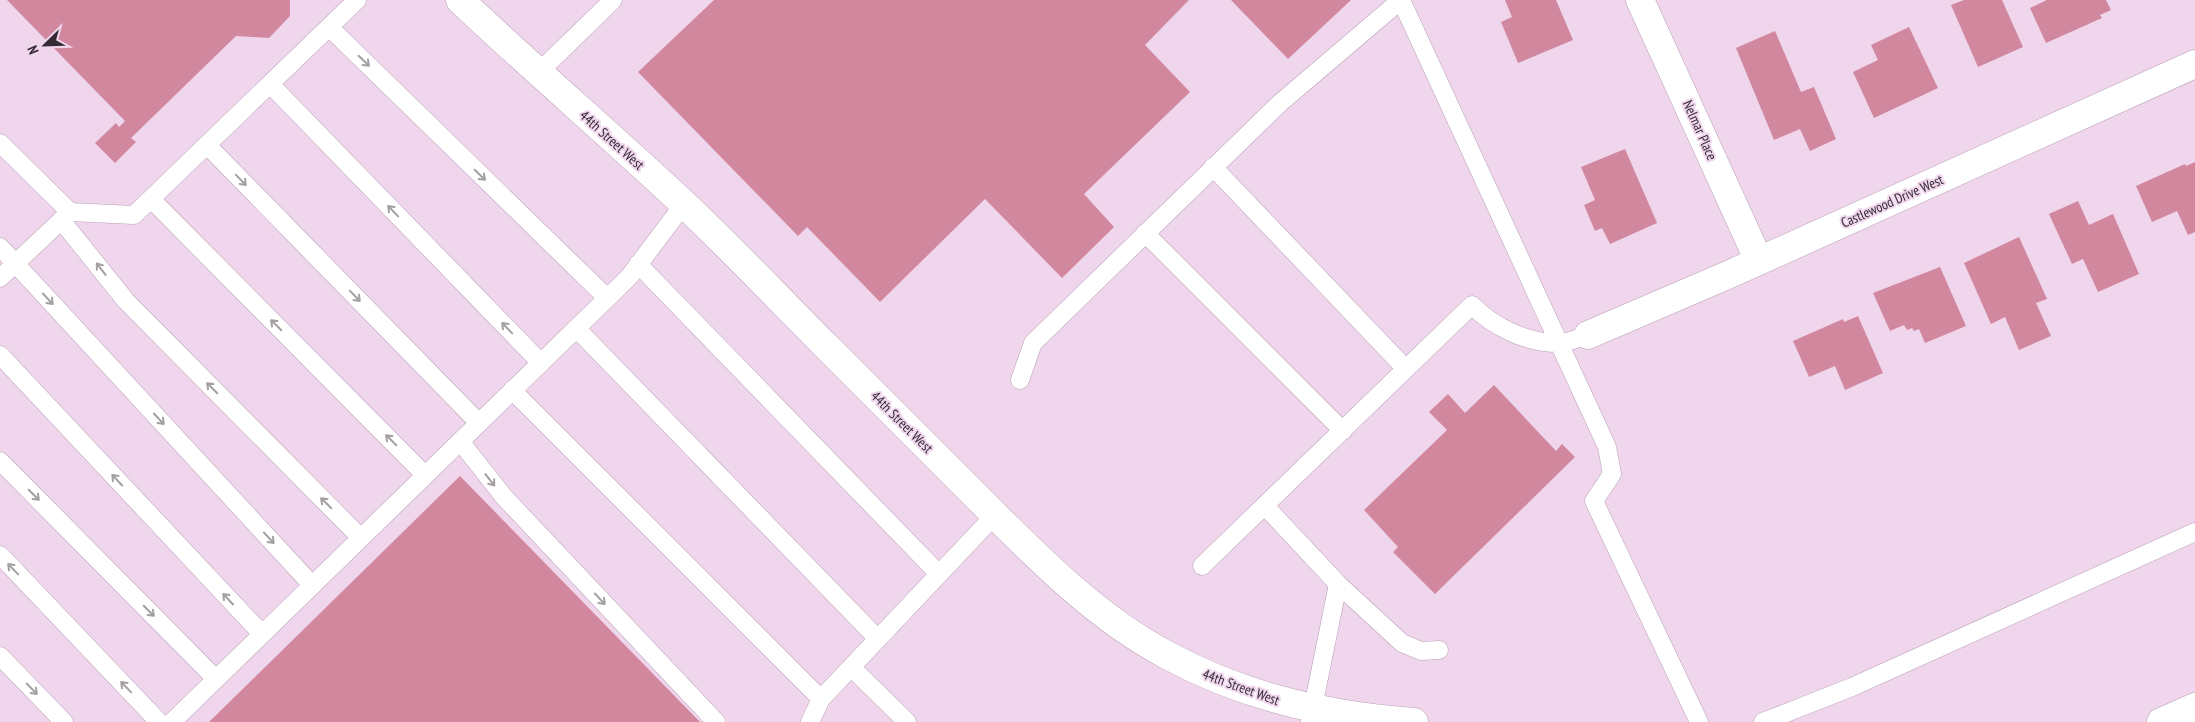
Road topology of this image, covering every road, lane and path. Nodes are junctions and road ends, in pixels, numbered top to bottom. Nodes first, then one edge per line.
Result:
1 (460, 0) edge
2 (613, 0) edge
3 (1401, 0) edge
4 (1640, 0) edge
5 (353, 1) edge
6 (329, 27) junction
7 (2195, 64) edge
8 (538, 74) junction
9 (270, 84) junction
10 (0, 143) edge
11 (207, 145) junction
12 (1213, 167) junction
13 (151, 199) junction
14 (684, 204) junction
15 (66, 216) junction
16 (1145, 233) junction
17 (0, 247) edge
18 (1759, 261) junction
19 (16, 263) junction
20 (638, 264) junction
21 (0, 278) edge
22 (607, 298) junction
23 (576, 328) junction
24 (1588, 335) joint
25 (1560, 343) junction
26 (0, 355) edge
27 (540, 363) junction
28 (1406, 369) junction
29 (1020, 380) dead end
30 (512, 390) junction
31 (479, 423) junction
32 (1342, 430) junction
33 (460, 441) junction
34 (0, 461) edge
35 (425, 475) junction
36 (1265, 506) junction
37 (995, 515) junction
38 (2195, 532) edge
39 (361, 538) junction
40 (0, 555) edge
41 (1202, 566) dead end
42 (938, 574) junction
43 (1338, 584) junction
44 (312, 585) junction
45 (262, 634) junction
46 (878, 639) junction
47 (1439, 650) dead end
48 (0, 656) edge
49 (851, 667) junction
50 (216, 679) junction
51 (821, 699) junction
52 (2192, 708) edge
53 (1312, 716) edge
54 (64, 722) edge
55 (159, 722) edge
56 (172, 722) edge
57 (716, 722) edge
58 (810, 722) edge
59 (907, 722) edge
60 (1414, 722) edge
61 (1699, 722) edge
62 (1763, 722) edge
63 (2161, 722) edge

1 - 8 main road, 44th Street West
2 - 8 lane
3 - 12 lane
3 - 25 lane
4 - 18 main road, Nelmar Place
5 - 6 lane
6 - 9 lane
6 -> 22 lane
7 - 18 main road, Castlewood Drive West
8 - 14 main road, 44th Street West
9 - 11 lane
27 -> 9 lane
10 - 15 lane
11 - 13 lane
11 -> 31 lane
12 - 16 lane
12 - 28 lane
13 - 15 lane
35 -> 13 lane
14 - 20 lane
14 - 37 main road, 44th Street West
15 - 19 lane
39 -> 15 lane
16 - 29 lane
16 - 32 lane
17 - 19 lane
18 - 24 main road, Castlewood Drive West
19 - 21 lane
19 -> 44 lane
20 - 22 lane
20 - 42 lane
22 - 23 lane
23 - 27 lane
23 - 46 lane
24 - 25 lane
25 - 28 lane
25 - 61 lane
45 -> 26 lane
27 - 30 lane
28 - 32 lane
30 - 31 lane
30 - 51 lane
31 - 33 lane
32 - 36 lane
33 - 35 lane
33 -> 57 lane
34 -> 50 lane
35 - 39 lane
36 - 41 lane
36 - 43 lane
37 - 42 lane
37 - 53 main road, 44th Street West
38 - 62 lane
39 - 44 lane
55 -> 40 lane
42 - 46 lane
43 - 47 lane
43 - 53 lane
44 - 45 lane
45 - 50 lane
46 - 49 lane
48 -> 54 lane
49 - 51 lane
49 - 59 lane
50 - 56 lane
51 - 58 lane
52 - 63 main road
53 - 60 main road, 44th Street West

